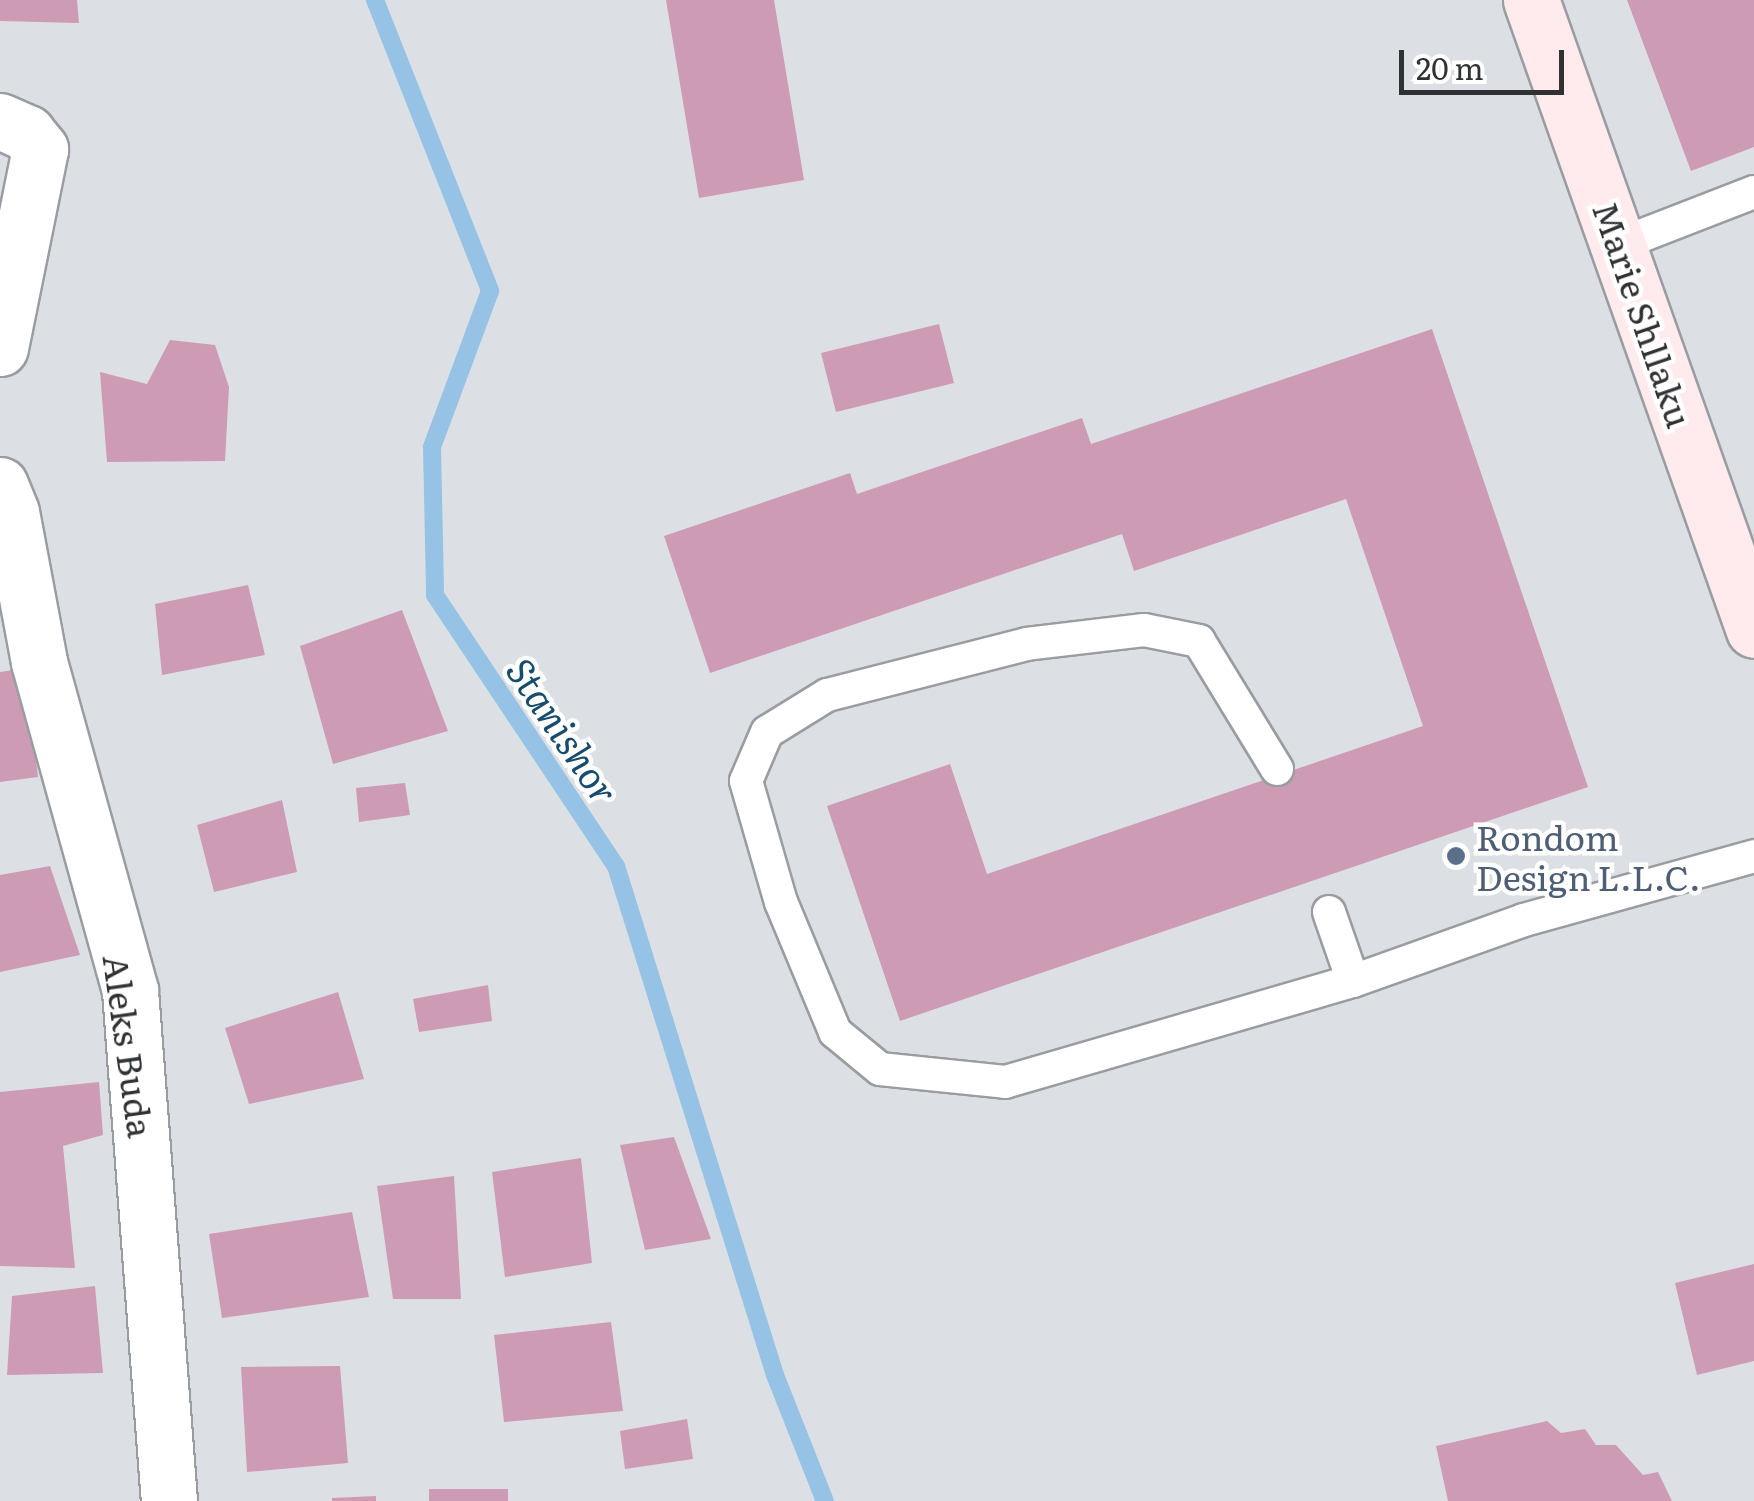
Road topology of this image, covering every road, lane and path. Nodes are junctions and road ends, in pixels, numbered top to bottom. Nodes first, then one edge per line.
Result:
1 (1530, 0) edge
2 (0, 121) edge
3 (1754, 192) edge
4 (1620, 244) junction
5 (0, 348) edge
6 (0, 485) edge
7 (1754, 630) edge
8 (1276, 769) dead end
9 (1754, 856) edge
10 (1329, 912) dead end
11 (1353, 982) junction
12 (169, 1501) edge

1 - 4 street, Marie Shllaku
2 - 5 street
3 - 4 lane
4 - 7 street, Marie Shllaku
6 - 12 street, Aleks Buda
8 - 11 lane
9 - 11 lane
10 - 11 lane

